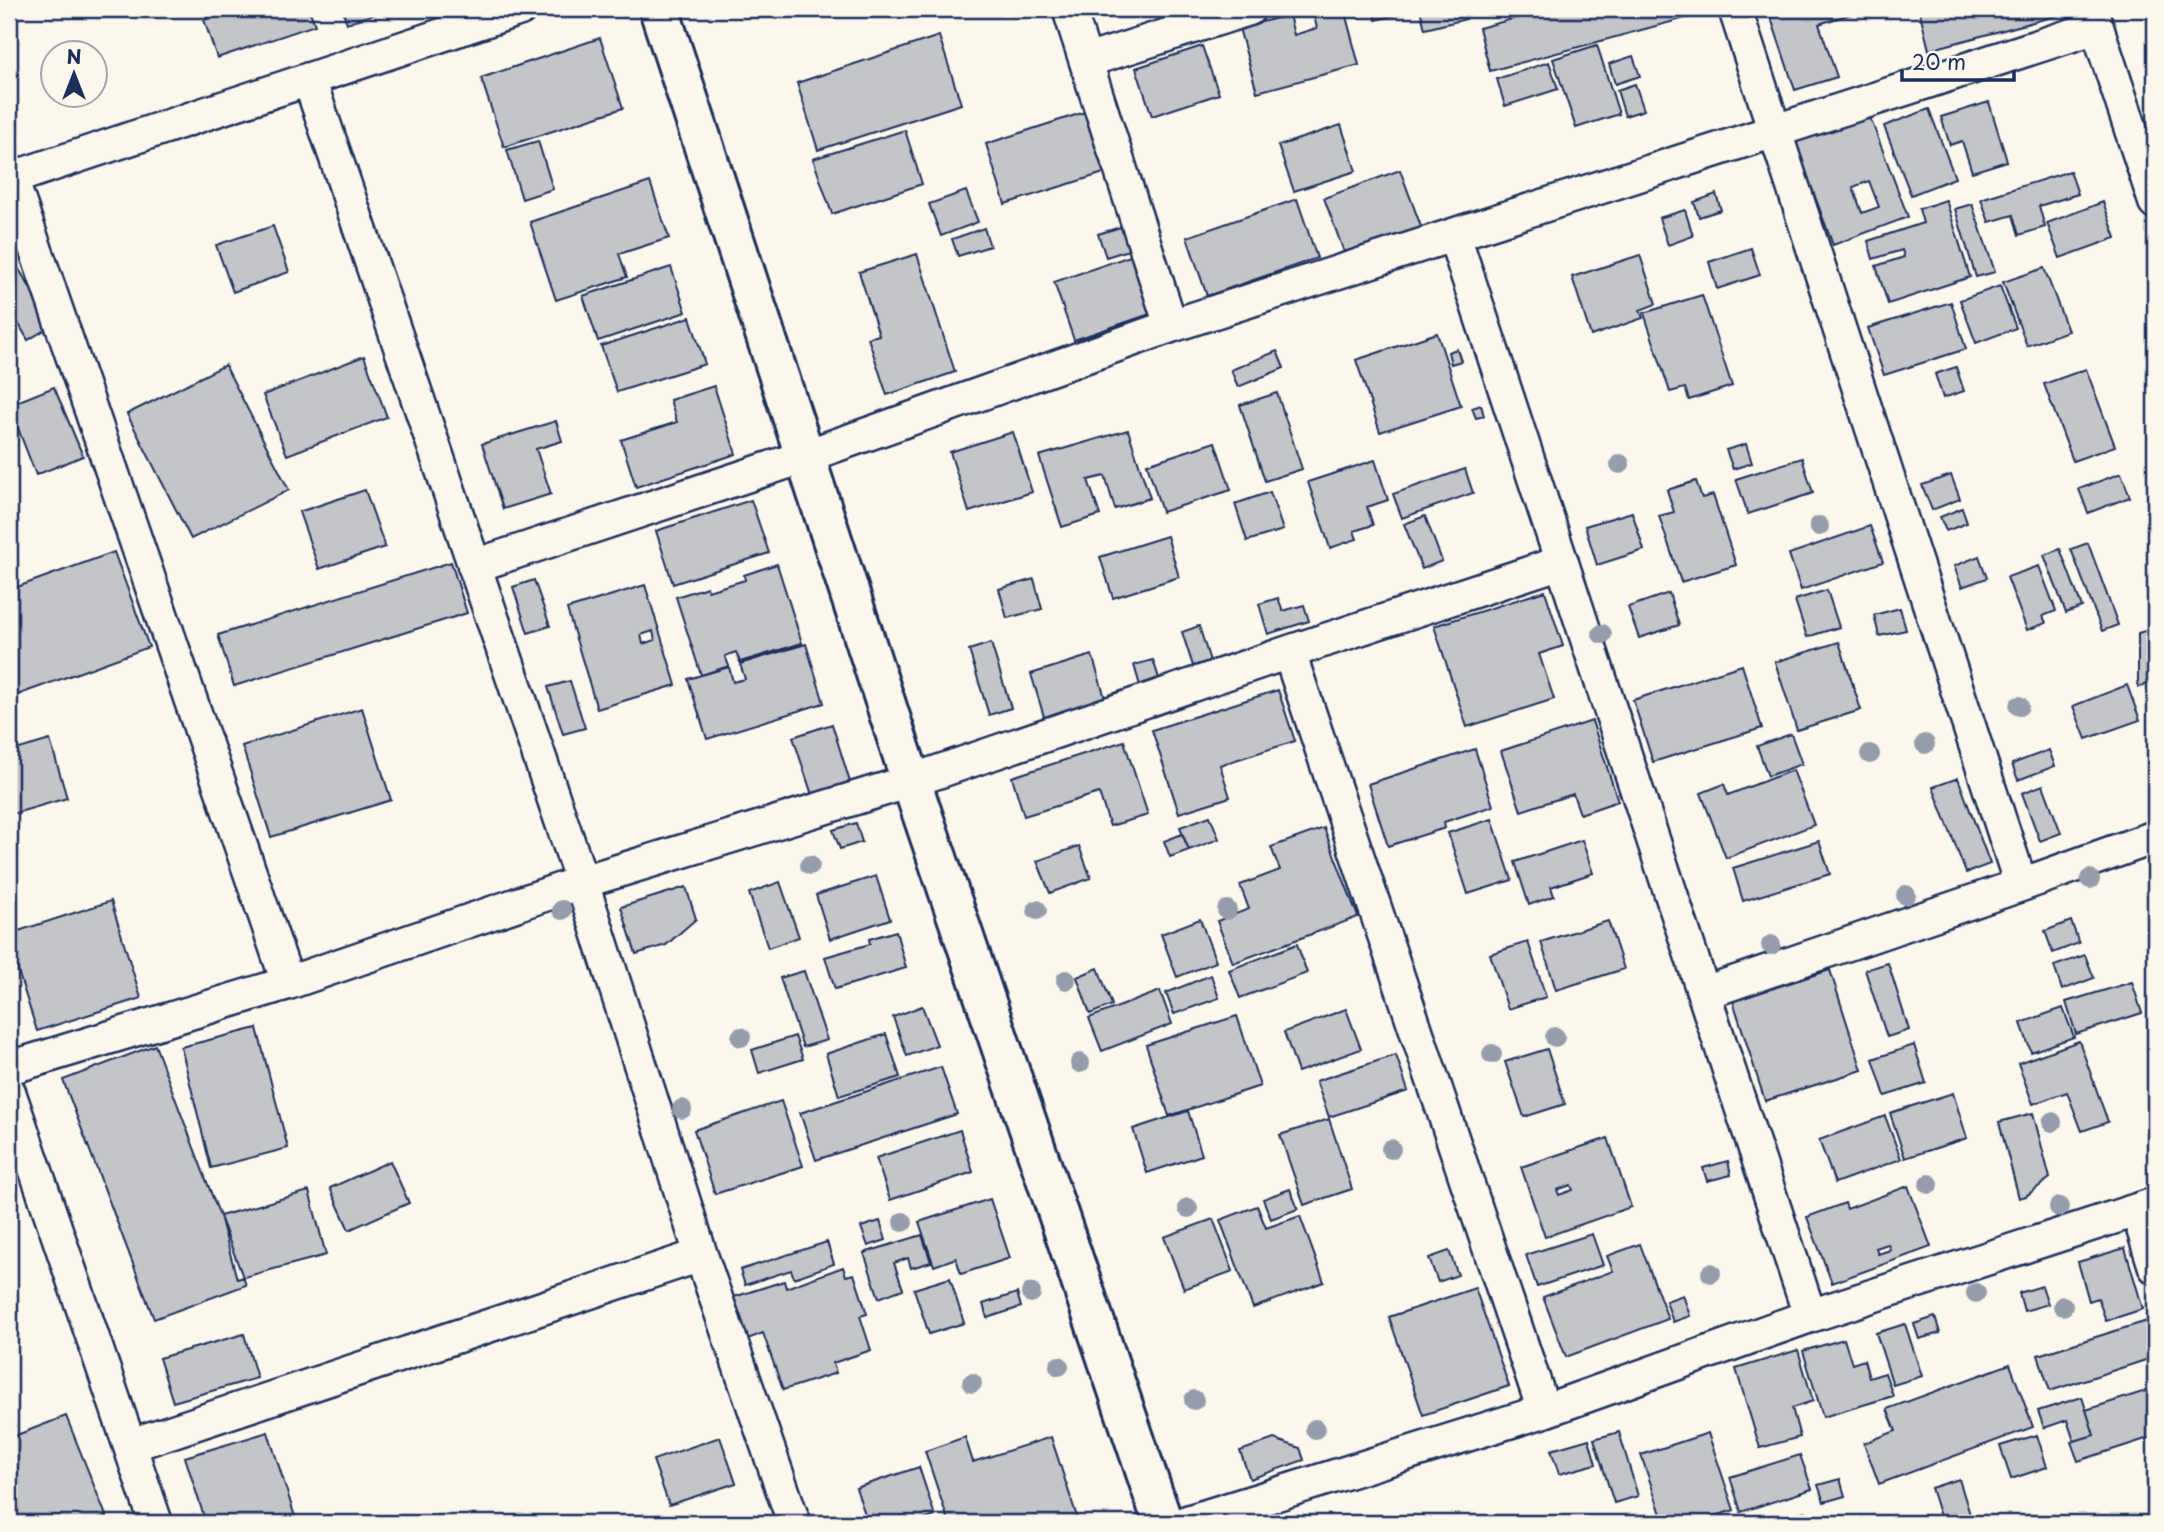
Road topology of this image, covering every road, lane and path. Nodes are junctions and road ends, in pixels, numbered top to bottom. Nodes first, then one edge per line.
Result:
1 (520, 9) edge
2 (659, 9) edge
3 (1069, 9) edge
4 (1249, 9) edge
5 (1735, 9) edge
6 (2094, 18) edge
7 (1086, 61) junction
8 (309, 79) junction
9 (1774, 131) junction
10 (10, 176) edge
11 (2155, 202) edge
12 (1454, 235) junction
13 (1171, 326) junction
14 (806, 456) junction
15 (1562, 562) junction
16 (474, 566) junction
17 (1289, 652) junction
18 (911, 781) junction
19 (2155, 837) edge
20 (582, 882) junction
21 (2021, 885) junction
22 (288, 983) junction
23 (1704, 993) junction
24 (9, 1068) edge
25 (9, 1092) edge
26 (2146, 1207) edge
27 (701, 1255) junction
28 (2155, 1267) edge
29 (1810, 1315) junction
30 (1544, 1411) junction
31 (131, 1445) junction
32 (156, 1523) edge
33 (794, 1523) edge
34 (1163, 1523) edge
35 (1184, 1523) edge

1 - 8 street
2 - 14 street
3 - 7 street
4 - 7 street
5 - 9 street
6 - 9 street
6 - 11 street
7 - 13 street
8 - 10 street
8 - 16 street
9 - 12 street
9 - 21 street
10 - 22 street
12 - 13 street
12 - 15 street
13 - 14 street
14 - 16 street
14 - 18 street
15 - 17 street
15 - 23 street
16 - 20 street
17 - 18 street
17 - 30 street
18 - 20 street
18 - 34 street
19 - 21 street
20 - 22 street
20 - 27 street
21 - 23 street
22 - 24 street
23 - 29 street
25 - 31 street
26 - 28 street
26 - 29 street
27 - 31 street
27 - 33 street
29 - 30 street
30 - 35 street
31 - 32 street

